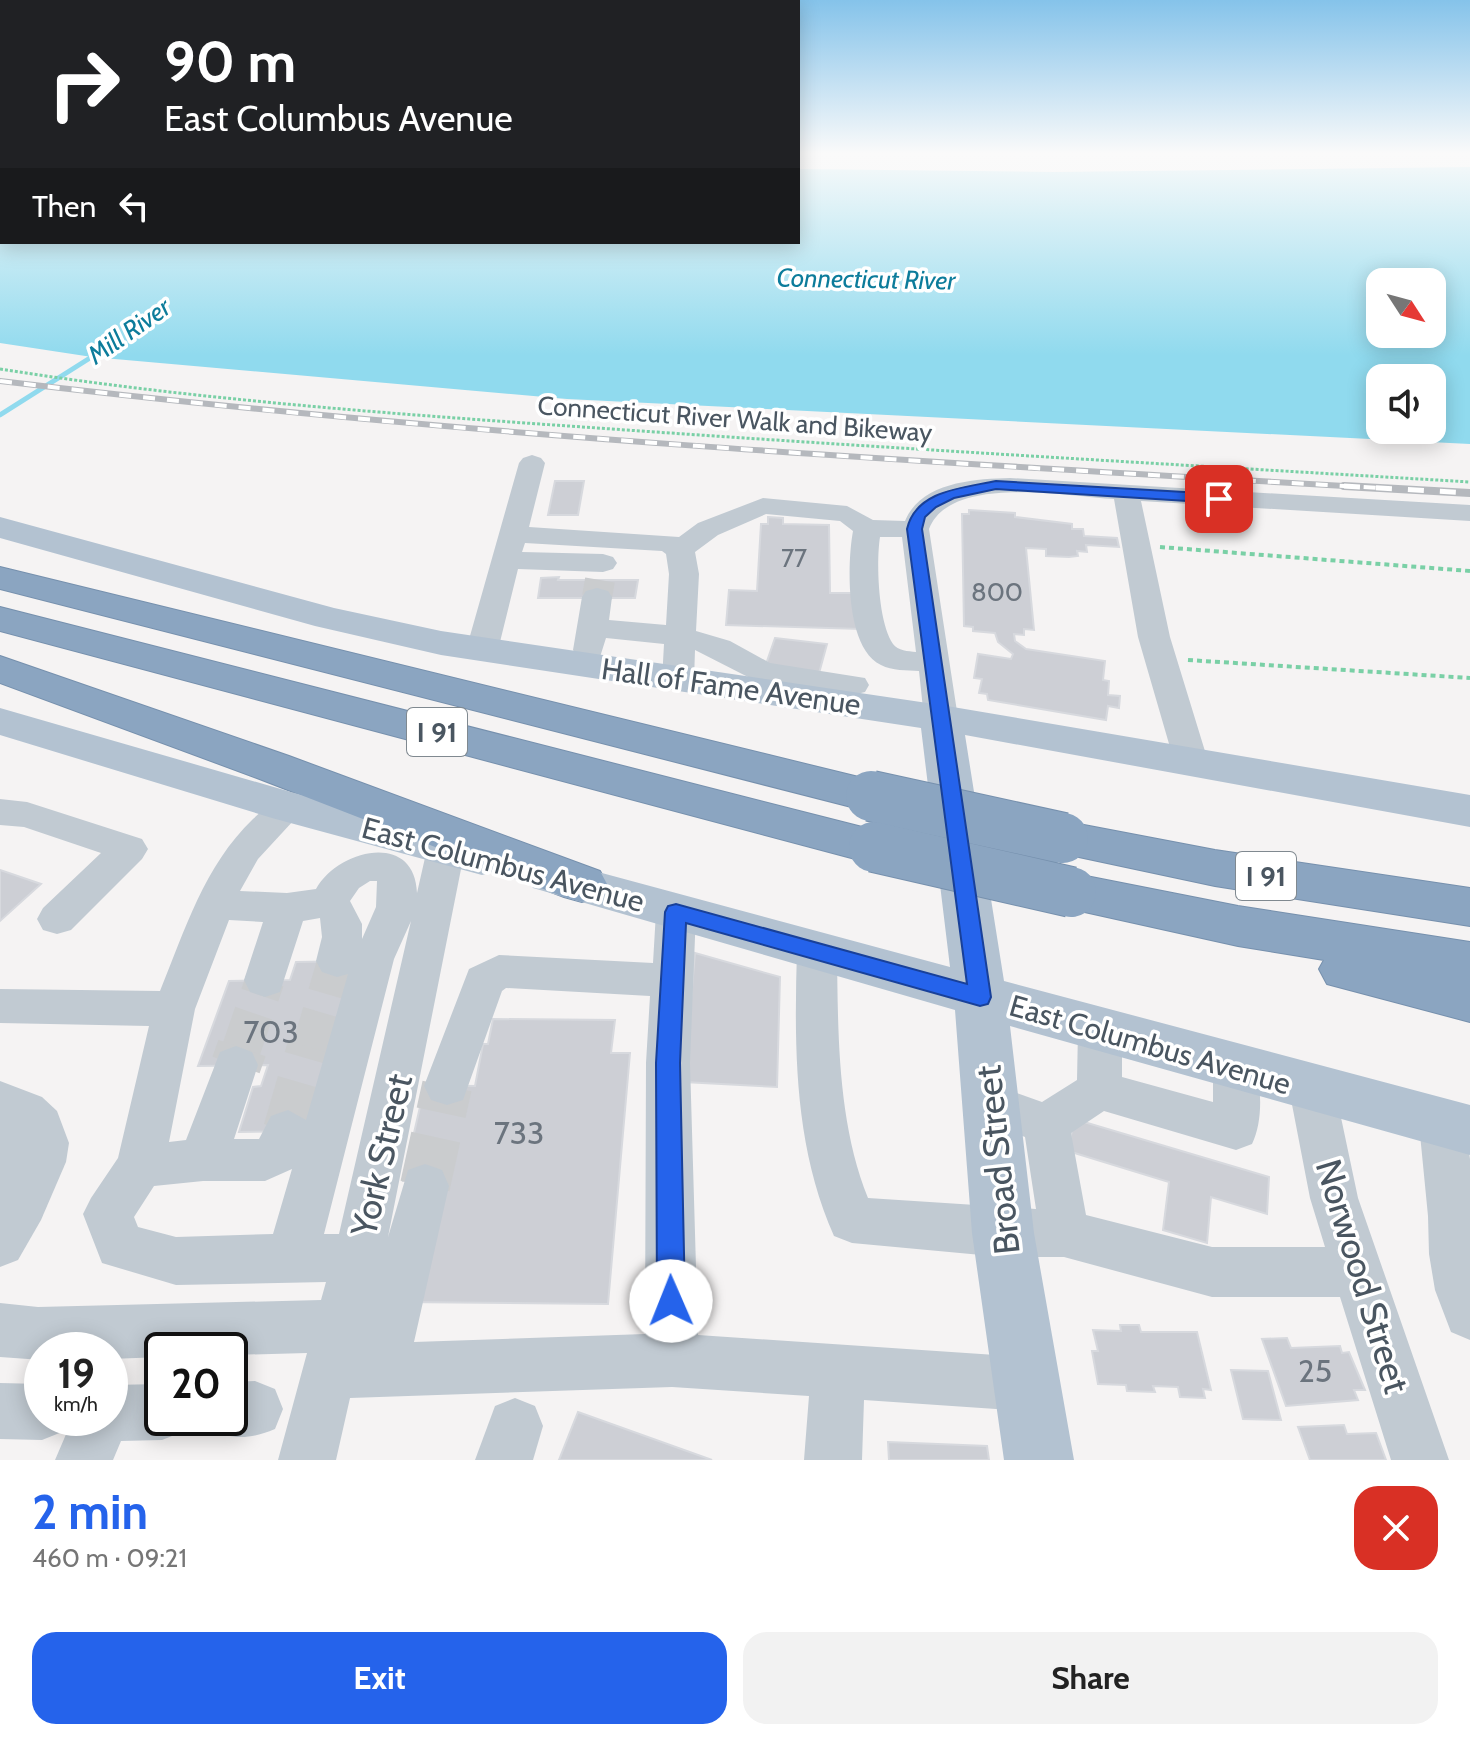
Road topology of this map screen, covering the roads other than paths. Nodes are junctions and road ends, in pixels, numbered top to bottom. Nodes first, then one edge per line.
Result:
1 (532, 463) dead end
2 (1126, 493) junction
3 (1470, 513) edge
4 (0, 527) edge
5 (867, 528) junction
6 (915, 529) junction
7 (509, 547) junction
8 (0, 550) edge
9 (680, 550) junction
10 (602, 570) junction
11 (0, 578) edge
12 (0, 619) edge
13 (593, 628) junction
14 (681, 636) junction
15 (261, 641) junction
16 (482, 650) junction
17 (884, 653) junction
18 (931, 663) junction
19 (587, 666) junction
20 (0, 669) edge
21 (678, 680) junction
22 (762, 682) junction
23 (851, 694) junction
24 (941, 718) junction
25 (5, 728) edge
26 (1191, 761) junction
27 (288, 807) junction
28 (1470, 811) edge
29 (0, 812) edge
30 (446, 849) junction
31 (582, 884) junction
32 (1092, 897) junction
33 (216, 905) junction
34 (309, 905) junction
35 (1470, 907) edge
36 (676, 912) junction
37 (57, 919) dead end
38 (817, 950) junction
39 (337, 961) tunnel mouth
40 (1470, 963) edge
41 (265, 980) tunnel mouth
42 (672, 981) junction
43 (980, 997) junction
44 (1470, 1000) edge
45 (0, 1006) edge
46 (174, 1009) junction
47 (1100, 1030) junction
48 (236, 1065) tunnel mouth
49 (1235, 1068) junction
50 (447, 1086) tunnel mouth
51 (1312, 1089) junction
52 (1099, 1090) junction
53 (0, 1101) edge
54 (991, 1104) junction
55 (0, 1124) edge
56 (1046, 1124) junction
57 (1456, 1127) edge
58 (288, 1131) tunnel mouth
59 (203, 1160) junction
60 (140, 1166) junction
61 (425, 1186) tunnel mouth
62 (2, 1187) edge
63 (1464, 1220) edge
64 (1003, 1233) junction
65 (1064, 1233) junction
66 (0, 1243) edge
67 (292, 1258) junction
68 (358, 1258) junction
69 (1357, 1272) junction
70 (1470, 1314) edge
71 (0, 1330) edge
72 (350, 1356) junction
73 (672, 1360) junction
74 (838, 1372) junction
75 (1027, 1384) junction
76 (0, 1411) edge
77 (24, 1412) edge
78 (94, 1436) edge
79 (84, 1460) edge
80 (307, 1460) edge
81 (833, 1460) edge
82 (1039, 1460) edge
83 (1420, 1460) edge

1 - 7 street
2 - 3 street
2 - 6 street
2 - 26 street
4 - 16 main road, Hall of Fame Avenue
5 - 6 street
5 - 9 street
5 - 17 street
6 - 18 street
7 - 10 street
7 - 16 street
8 - 15 highway
9 - 10 street
9 - 14 street
10 - 13 street
11 - 15 highway, I 91
12 - 32 highway, I 91, bridge
13 - 14 street
13 - 19 street
14 - 21 street
14 - 22 street
15 - 35 highway, I 91, bridge
16 - 19 main road, Hall of Fame Avenue
17 - 18 street
17 - 23 street
18 - 24 street
19 - 21 main road, Hall of Fame Avenue
20 - 31 highway
21 - 22 main road, Hall of Fame Avenue
22 - 23 main road, Hall of Fame Avenue
23 - 24 main road, Hall of Fame Avenue
24 - 26 main road, Hall of Fame Avenue
24 - 43 main road, Broad Street
25 - 27 main road, East Columbus Avenue
26 - 28 main road, Hall of Fame Avenue
27 - 30 main road, East Columbus Avenue
27 - 33 street
29 - 37 street
30 - 31 main road, East Columbus Avenue
30 - 68 street, York Street
31 - 36 main road, East Columbus Avenue
32 - 40 highway, I 91
32 - 44 highway
33 - 34 street
33 - 46 street
34 - 39 street
34 - 41 street
34 - 67 street
36 - 38 main road, East Columbus Avenue
36 - 42 street
38 - 43 main road, East Columbus Avenue
38 - 64 street
42 - 50 street
42 - 73 street
43 - 47 main road, East Columbus Avenue
43 - 54 main road, Broad Street
45 - 46 street
46 - 60 street
47 - 49 main road, East Columbus Avenue
47 - 52 street
48 - 59 street
49 - 51 main road, East Columbus Avenue
49 - 52 street
51 - 57 main road, East Columbus Avenue
51 - 69 street, Norwood Street
52 - 56 street
53 - 66 street
54 - 56 street
54 - 64 main road, Broad Street
55 - 62 street
56 - 65 street
57 - 63 street
58 - 59 street
59 - 60 street
60 - 67 street
61 - 72 street
63 - 70 street
64 - 65 street
64 - 75 main road, Broad Street
65 - 69 street
67 - 68 street
68 - 72 street, York Street
69 - 83 street, Norwood Street
71 - 72 street
72 - 73 street
72 - 80 street, York Street
73 - 74 street
74 - 75 street
74 - 81 street
75 - 82 main road, Broad Street
76 - 77 street
78 - 79 street

